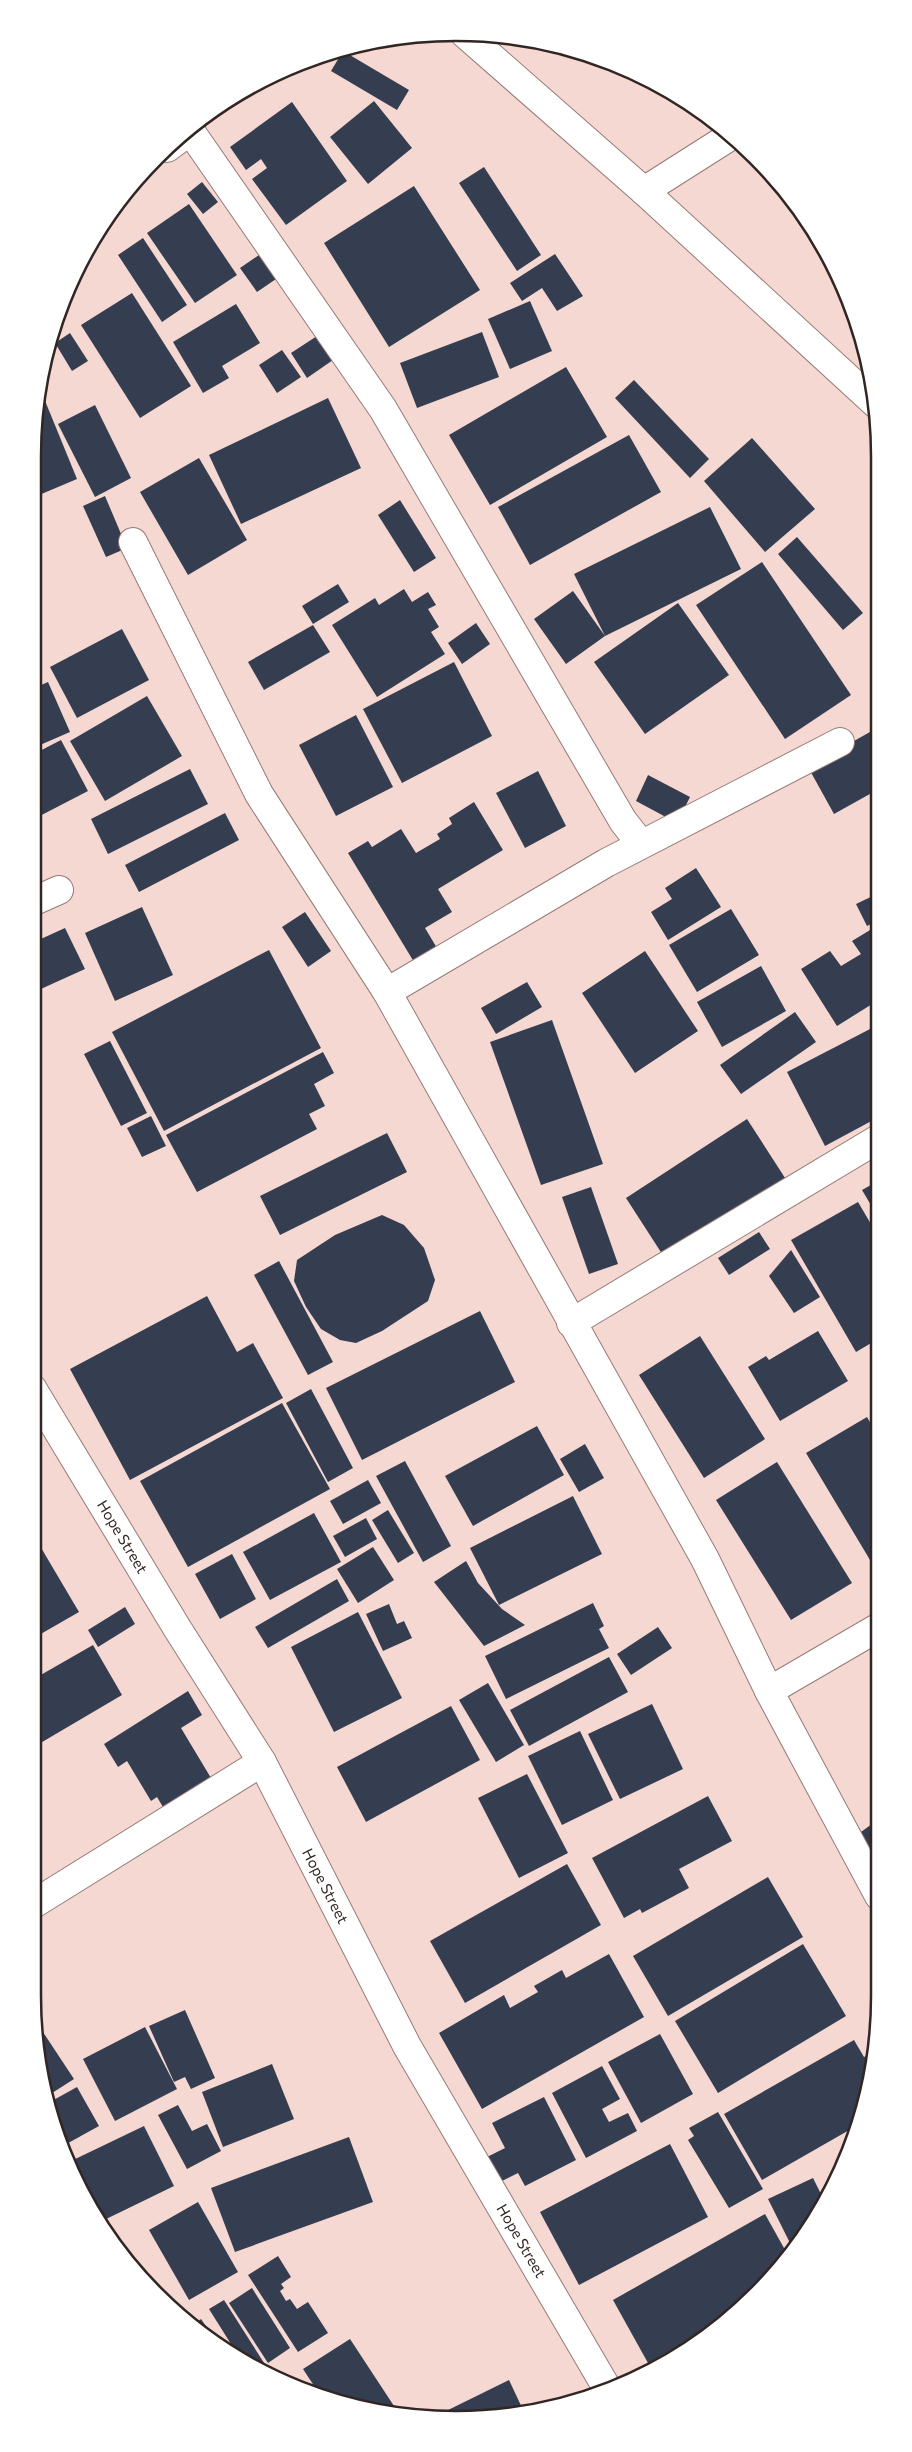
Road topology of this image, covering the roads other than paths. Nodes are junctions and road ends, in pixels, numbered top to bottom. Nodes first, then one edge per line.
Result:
1 (474, 42) edge
2 (194, 135) edge
3 (724, 140) edge
4 (644, 191) junction
5 (866, 395) edge
6 (133, 542) dead end
7 (840, 742) dead end
8 (641, 844) junction
9 (59, 890) dead end
10 (41, 898) edge
11 (387, 992) junction
12 (871, 1143) edge
13 (571, 1323) junction
14 (41, 1403) edge
15 (871, 1632) edge
16 (769, 1691) junction
17 (262, 1762) junction
18 (871, 1881) edge
19 (41, 1899) edge
20 (604, 2383) edge

1 - 4 street
2 - 8 street
3 - 4 street
4 - 5 street
6 - 11 street
7 - 8 street
8 - 11 street
9 - 10 street
11 - 13 street
12 - 13 street
13 - 16 street
14 - 17 street, Hope Street
15 - 16 street
16 - 18 street
17 - 19 street
17 - 20 street, Hope Street

